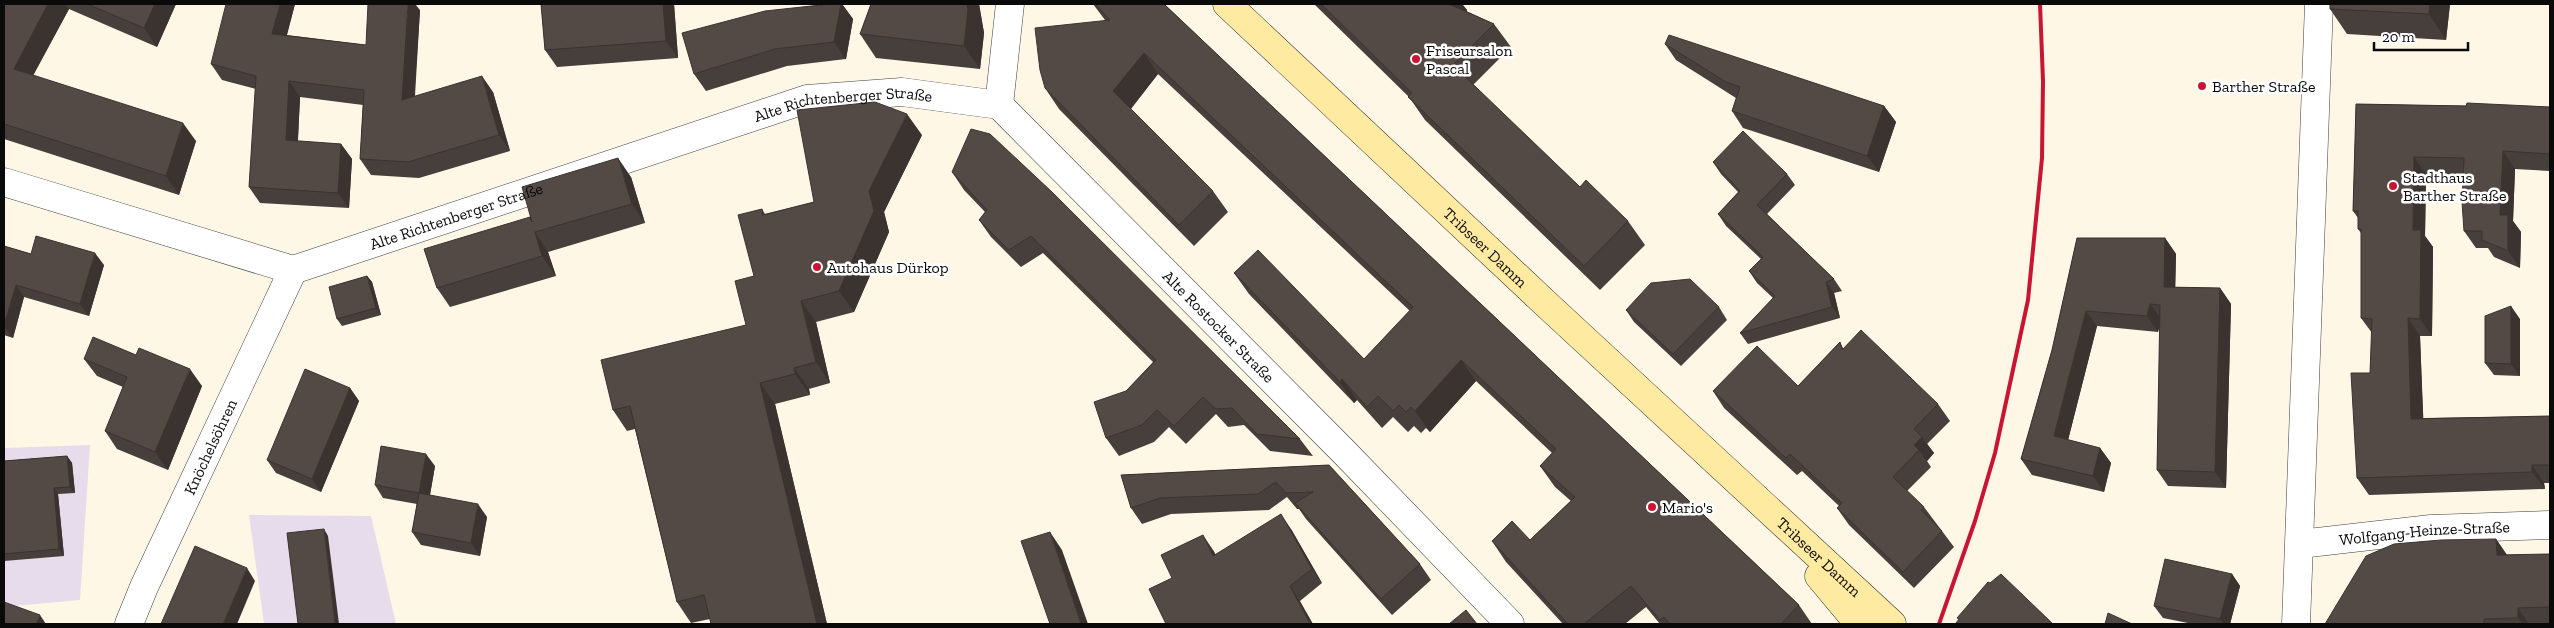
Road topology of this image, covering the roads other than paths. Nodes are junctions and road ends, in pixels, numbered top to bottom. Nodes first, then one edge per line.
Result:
1 (1010, 4) edge
2 (1227, 4) edge
3 (2319, 4) edge
4 (999, 106) junction
5 (4, 182) edge
6 (293, 270) junction
7 (1746, 489) junction
8 (2550, 526) edge
9 (2300, 544) junction
10 (129, 624) edge
11 (1510, 624) edge
12 (1859, 624) edge
13 (1892, 624) edge
14 (2296, 624) edge

1 - 4 street
2 - 7 main road, Tribseer Damm
3 - 9 street
4 - 6 street, Alte Richtenberger Straße
4 - 11 street, Alte Rostocker Straße
5 - 6 street
6 - 10 street, Knöchelsöhren
7 - 12 main road, Tribseer Damm
7 - 13 main road, Tribseer Damm
8 - 9 street, Wolfgang-Heinze-Straße
9 - 14 street

